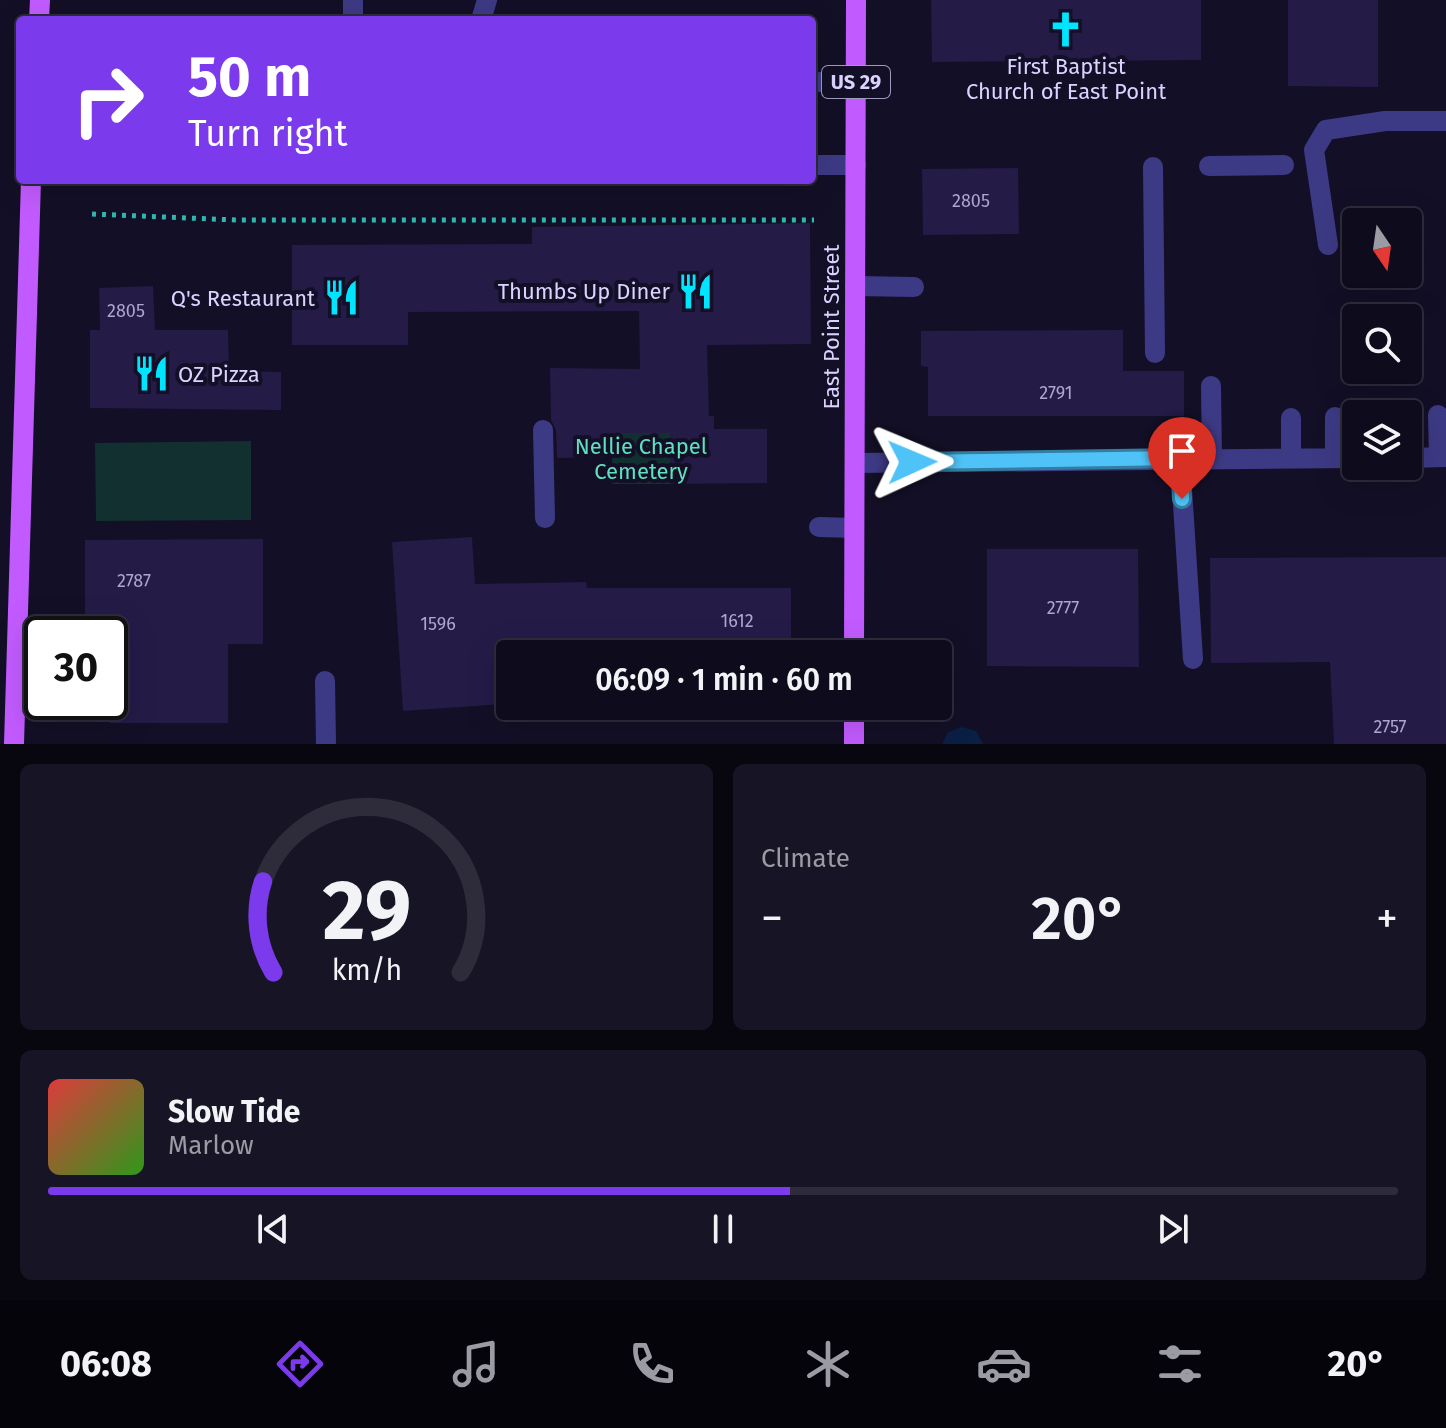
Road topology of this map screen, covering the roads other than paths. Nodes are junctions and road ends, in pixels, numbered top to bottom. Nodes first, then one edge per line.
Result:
1 (856, 0) edge
2 (820, 82) dead end
3 (856, 83) junction
4 (1446, 121) edge
5 (816, 165) edge
6 (856, 165) junction
7 (1284, 165) dead end
8 (1209, 166) dead end
9 (1153, 167) dead end
10 (31, 184) edge
11 (1328, 245) dead end
12 (855, 286) junction
13 (914, 287) dead end
14 (1155, 353) dead end
15 (1211, 386) dead end
16 (1438, 415) dead end
17 (1335, 417) dead end
18 (1291, 418) dead end
19 (543, 430) dead end
20 (1442, 457) edge
21 (1180, 458) junction
22 (1212, 458) junction
23 (1291, 458) junction
24 (1335, 458) junction
25 (1342, 458) edge
26 (1422, 458) edge
27 (855, 463) junction
28 (545, 518) dead end
29 (819, 527) dead end
30 (854, 528) junction
31 (854, 640) edge
32 (1193, 659) dead end
33 (325, 681) dead end
34 (854, 720) edge
35 (14, 744) edge
36 (326, 744) edge
37 (854, 744) edge

1 - 3 main road, East Point Street / US 29
2 - 3 street
3 - 6 main road, East Point Street / US 29
4 - 11 street
5 - 6 street
6 - 12 main road, East Point Street / US 29
7 - 8 street
9 - 14 street
10 - 35 main road
12 - 13 street
12 - 27 main road, East Point Street / US 29
15 - 22 street
16 - 20 street
17 - 24 street
18 - 23 street
19 - 28 street
20 - 26 street
21 - 22 street
21 - 27 street
21 - 32 street
22 - 23 street
23 - 24 street
24 - 25 street
27 - 30 main road, East Point Street / US 29
29 - 30 street
30 - 31 main road, East Point Street / US 29
33 - 36 street
34 - 37 main road

